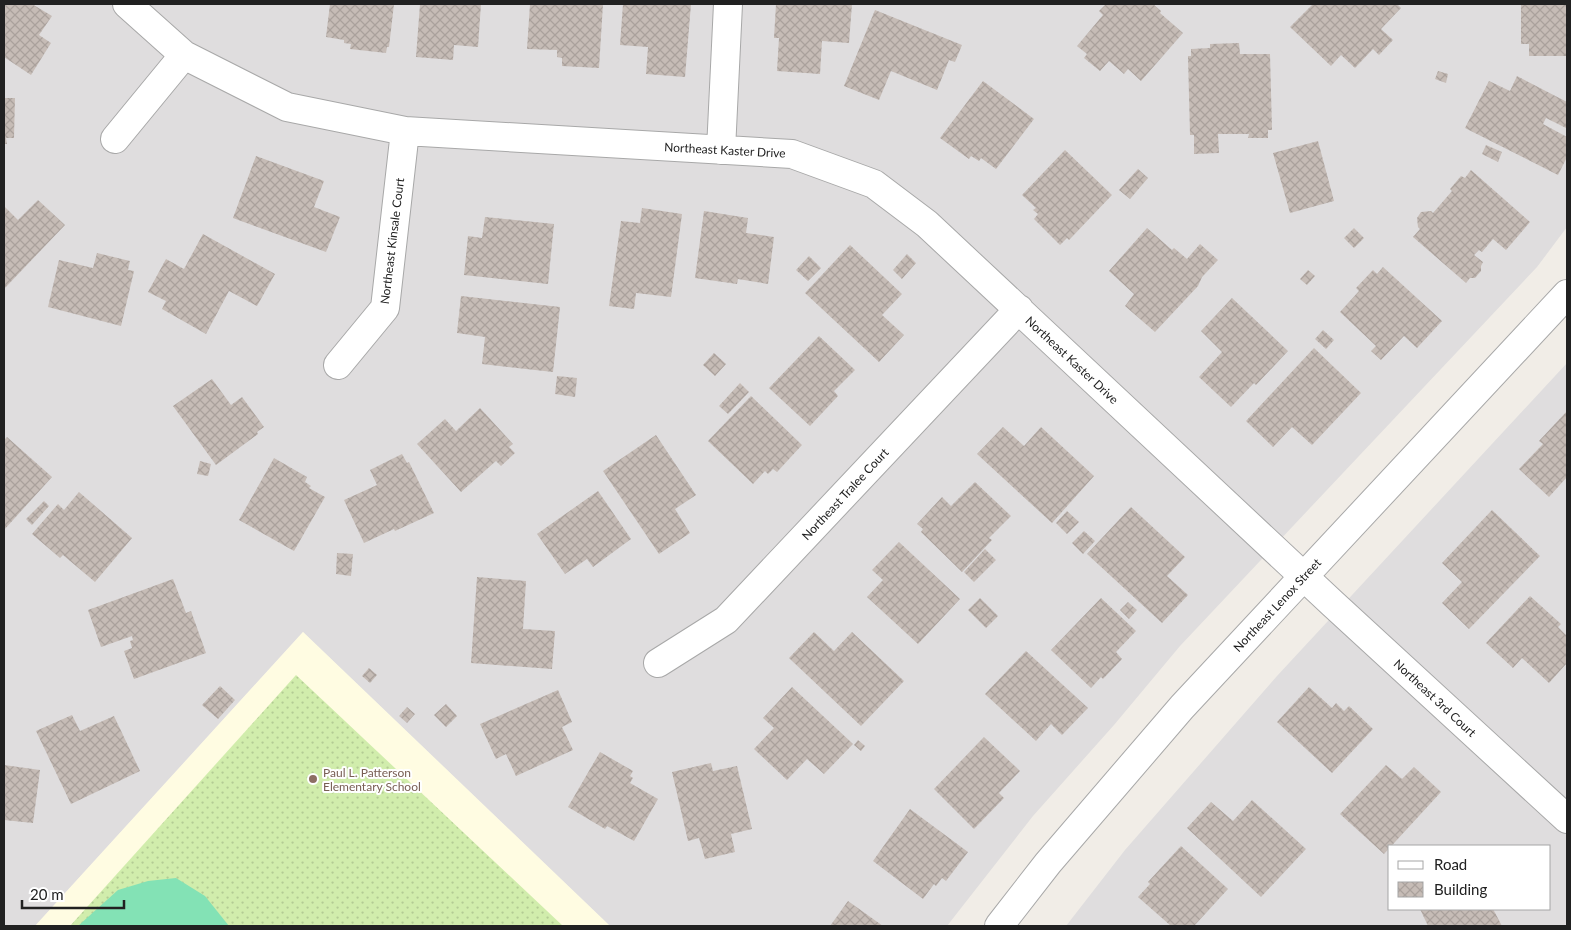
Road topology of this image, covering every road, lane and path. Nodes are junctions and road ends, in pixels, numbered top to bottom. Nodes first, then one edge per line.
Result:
1 (127, 4) edge
2 (728, 4) edge
3 (184, 55) junction
4 (405, 131) junction
5 (115, 139) dead end
6 (721, 150) junction
7 (1567, 294) edge
8 (1019, 310) junction
9 (338, 365) dead end
10 (1304, 576) junction
11 (658, 663) dead end
12 (1567, 819) edge
13 (999, 926) edge

1 - 3 street, Northeast Kaster Drive
2 - 6 street
3 - 4 street, Northeast Kaster Drive
3 - 5 street
4 - 6 street, Northeast Kaster Drive
4 - 9 street, Northeast Kinsale Court
6 - 8 street, Northeast Kaster Drive
7 - 10 street, Northeast Lenox Street
8 - 10 street, Northeast Kaster Drive
8 - 11 street, Northeast Tralee Court
10 - 12 street, Northeast 3rd Court
10 - 13 street, Northeast Lenox Street

